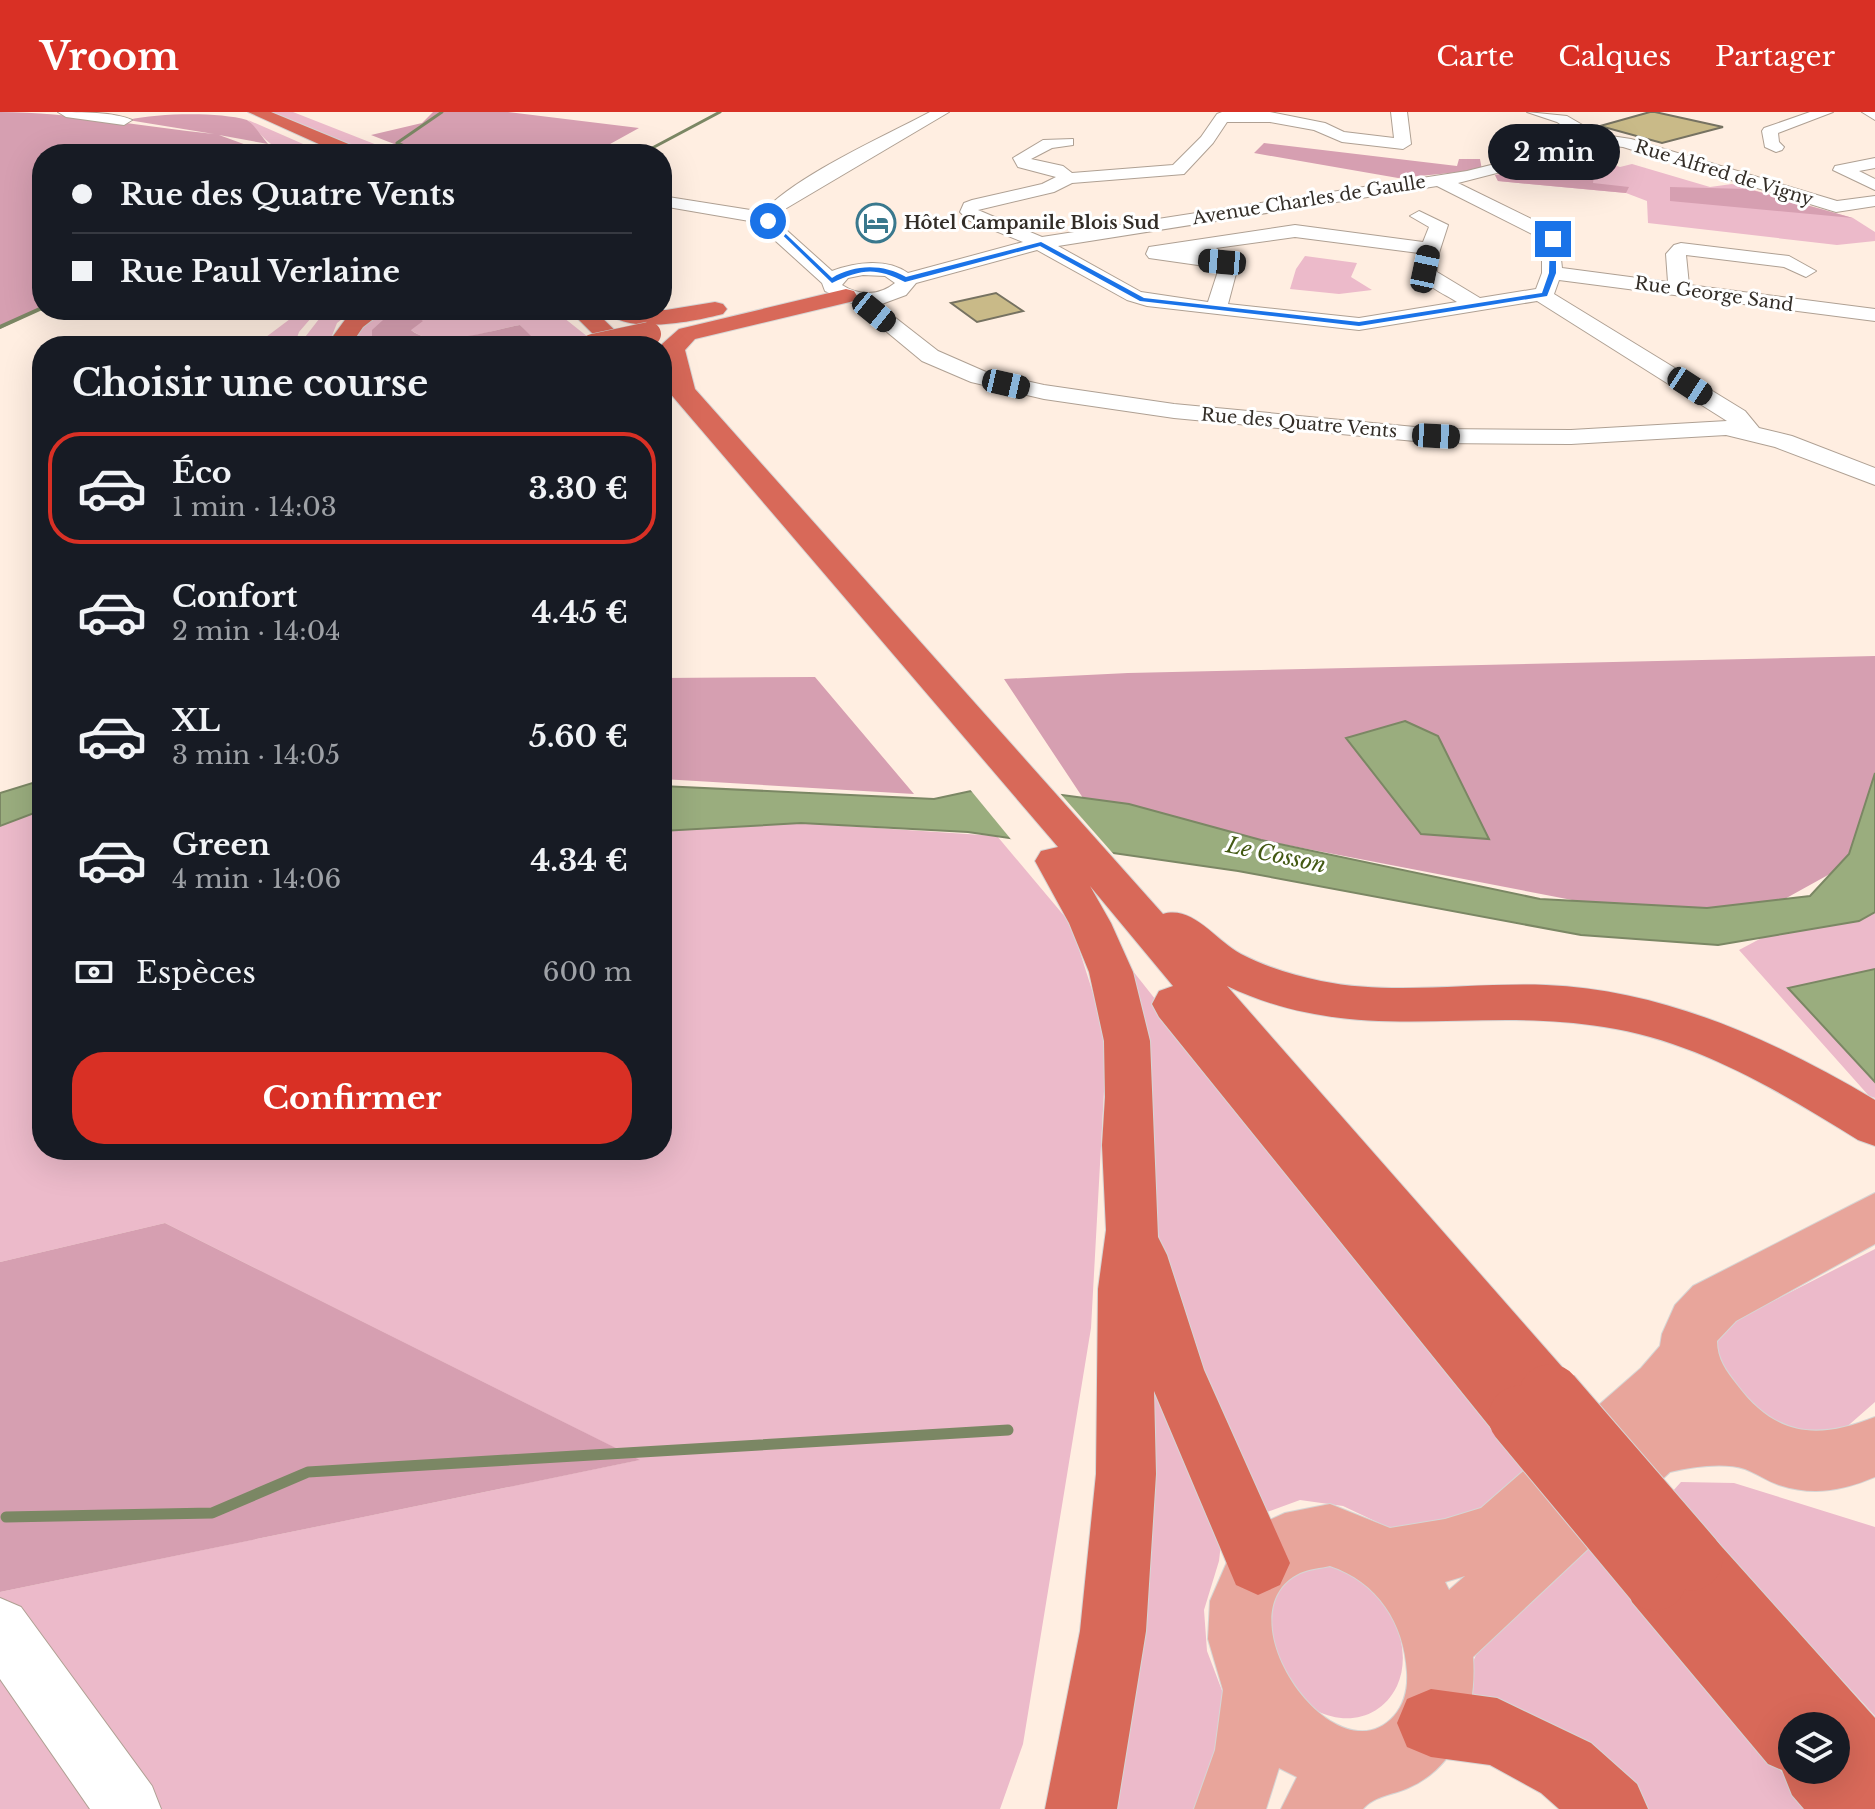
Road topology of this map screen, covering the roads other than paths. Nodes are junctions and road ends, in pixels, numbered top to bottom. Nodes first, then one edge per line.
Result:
1 (66, 112) edge
2 (238, 112) edge
3 (256, 112) edge
4 (941, 112) edge
5 (1399, 112) edge
6 (1535, 112) edge
7 (1588, 112) edge
8 (1825, 112) edge
9 (1221, 114) edge
10 (1275, 114) edge
11 (1562, 119) junction
12 (124, 120) dead end
13 (1543, 133) dead end
14 (1589, 134) junction
15 (1067, 142) dead end
16 (314, 144) edge
17 (333, 144) edge
18 (1776, 147) dead end
19 (1875, 163) edge
20 (1068, 178) junction
21 (1439, 180) junction
22 (1875, 185) edge
23 (1875, 201) edge
24 (672, 203) edge
25 (1419, 216) dead end
26 (767, 218) junction
27 (1041, 243) junction
28 (1208, 243) junction
29 (1429, 249) junction
30 (975, 259) junction
31 (813, 261) junction
32 (1222, 262) junction
33 (853, 270) junction
34 (883, 270) junction
35 (1806, 271) dead end
36 (1552, 273) junction
37 (898, 288) junction
38 (1679, 289) junction
39 (840, 290) junction
40 (1544, 294) junction
41 (1478, 306) junction
42 (1216, 309) junction
43 (1875, 315) edge
44 (672, 317) edge
45 (358, 320) edge
46 (595, 320) edge
47 (604, 320) edge
48 (346, 336) edge
49 (610, 336) edge
50 (637, 336) edge
51 (661, 336) edge
52 (672, 358) edge
53 (959, 369) junction
54 (672, 386) edge
55 (672, 387) edge
56 (1746, 431) junction
57 (1875, 477) edge
58 (1075, 862) junction
59 (1875, 1125) edge
60 (1875, 1217) edge
61 (1132, 1230) junction
62 (1690, 1356) junction
63 (1748, 1440) junction
64 (1875, 1447) edge
65 (1385, 1560) junction
66 (1258, 1563) junction
67 (1673, 1569) junction
68 (0, 1628) edge
69 (1438, 1644) junction
70 (1256, 1691) junction
71 (1778, 1720) edge
72 (1431, 1723) junction
73 (1875, 1770) edge
74 (1829, 1784) edge
75 (1336, 1787) edge
76 (129, 1809) edge
77 (1081, 1809) edge
78 (1230, 1809) edge
79 (1612, 1809) edge
80 (1851, 1809) edge

1 - 12 street
2 - 16 highway
3 - 17 highway
4 - 26 street
5 - 10 street
6 - 11 street
7 - 11 street
8 - 18 street
9 - 10 street
9 - 20 street
11 - 14 street
13 - 14 street
14 - 21 street, Avenue Charles de Gaulle
14 - 23 street, Rue Alfred de Vigny
15 - 20 street
19 - 22 street
20 - 27 street
21 - 27 street, Avenue Charles de Gaulle
21 - 36 street
24 - 26 street
25 - 29 street
26 - 31 street, Rue des Quatre Vents
27 - 30 street, Avenue Charles de Gaulle
27 - 42 street
28 - 29 street
28 - 32 street
28 - 32 street
29 - 41 street
30 - 34 street, Avenue Charles de Gaulle
30 - 37 street, Avenue Charles de Gaulle
31 - 33 street, Rue des Quatre Vents
31 - 39 street, Rue des Quatre Vents
32 - 42 street
33 - 34 street, Avenue Charles de Gaulle
33 - 39 street
34 - 37 street
35 - 38 street
36 - 38 street, Rue George Sand
36 - 40 street
37 - 39 street, Avenue Charles de Gaulle
37 - 53 street, Rue des Quatre Vents
38 - 43 street, Rue George Sand
39 - 44 highway
39 - 51 highway
39 - 52 highway
39 - 53 street, Rue des Quatre Vents
40 - 41 street
40 - 56 street
41 - 42 street
45 - 48 highway
46 - 49 highway
47 - 50 highway
53 - 56 street, Rue des Quatre Vents
54 - 58 highway
55 - 58 highway
56 - 57 street, Rue des Quatre Vents
58 - 59 highway
58 - 61 highway
58 - 67 highway, bridge
60 - 62 main road
61 - 66 highway
61 - 77 highway
62 - 63 main road
62 - 65 main road
63 - 64 main road
63 - 69 main road
65 - 66 main road
65 - 69 main road
66 - 70 main road
67 - 71 highway
67 - 73 highway
68 - 76 street
69 - 72 main road
70 - 75 main road
70 - 78 main road
72 - 75 main road
72 - 79 highway
74 - 80 highway

